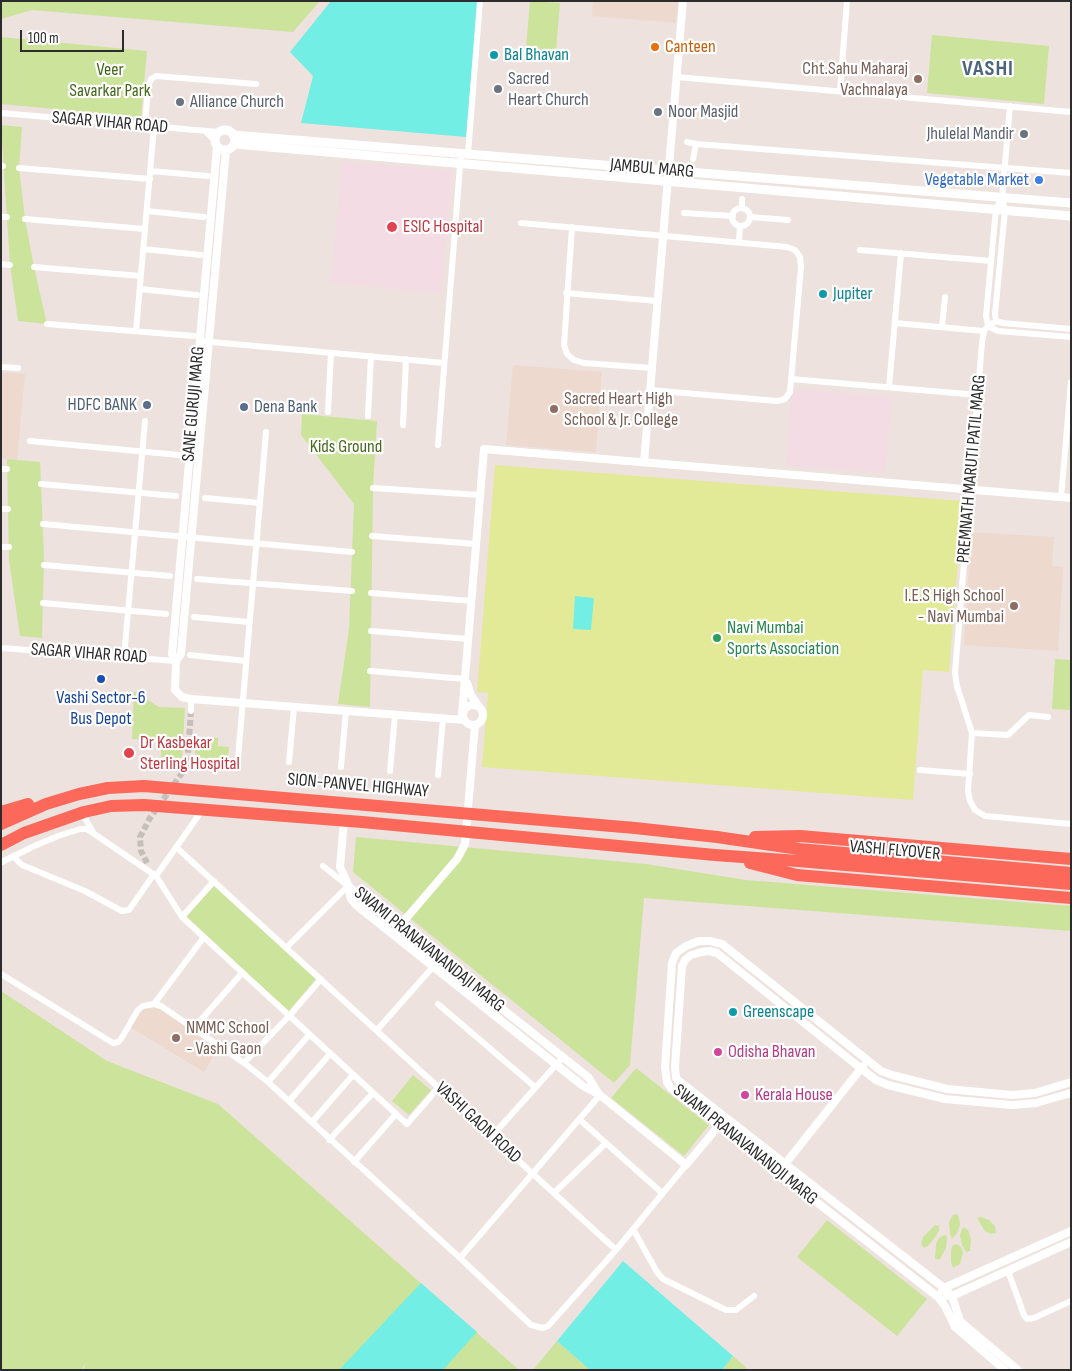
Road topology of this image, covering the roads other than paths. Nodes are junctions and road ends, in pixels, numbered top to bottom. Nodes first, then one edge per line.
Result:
1 (480, 1) edge
2 (683, 1) edge
3 (847, 1) edge
4 (677, 77) junction
5 (256, 84) dead end
6 (840, 91) junction
7 (1010, 106) junction
8 (1071, 112) edge
9 (1, 113) edge
10 (145, 126) junction
11 (154, 127) junction
12 (233, 135) junction
13 (687, 142) dead end
14 (222, 143) junction
15 (696, 144) junction
16 (464, 154) junction
17 (693, 160) dead end
18 (460, 164) junction
19 (1005, 167) junction
20 (19, 168) dead end
21 (669, 170) junction
22 (150, 171) junction
23 (1071, 173) edge
24 (208, 176) dead end
25 (150, 178) junction
26 (668, 181) junction
27 (1002, 198) junction
28 (742, 199) dead end
29 (1071, 203) edge
30 (742, 208) junction
31 (1001, 210) junction
32 (147, 211) junction
33 (684, 213) dead end
34 (204, 216) dead end
35 (733, 216) junction
36 (1071, 216) edge
37 (750, 217) junction
38 (25, 219) dead end
39 (788, 220) dead end
40 (522, 223) dead end
41 (740, 226) junction
42 (572, 227) junction
43 (145, 230) junction
44 (663, 236) junction
45 (739, 242) junction
46 (144, 249) junction
47 (860, 250) dead end
48 (900, 253) junction
49 (201, 255) dead end
50 (991, 261) junction
51 (1, 264) edge
52 (10, 265) dead end
53 (34, 267) dead end
54 (141, 276) junction
55 (140, 289) junction
56 (566, 293) junction
57 (198, 295) dead end
58 (945, 297) dead end
59 (658, 301) junction
60 (996, 320) junction
61 (894, 323) junction
62 (47, 324) dead end
63 (942, 327) junction
64 (986, 329) junction
65 (1071, 329) edge
66 (136, 331) junction
67 (1071, 338) edge
68 (197, 339) junction
69 (209, 342) junction
70 (332, 353) junction
71 (371, 356) junction
72 (406, 359) junction
73 (444, 363) junction
74 (1, 367) edge
75 (18, 368) dead end
76 (652, 368) junction
77 (791, 379) junction
78 (1071, 382) edge
79 (889, 387) junction
80 (650, 390) junction
81 (978, 395) junction
82 (328, 412) dead end
83 (368, 416) dead end
84 (145, 421) dead end
85 (402, 425) dead end
86 (266, 432) dead end
87 (30, 441) dead end
88 (438, 445) dead end
89 (142, 451) junction
90 (179, 455) dead end
91 (644, 462) junction
92 (41, 484) dead end
93 (373, 488) dead end
94 (970, 490) junction
95 (139, 492) junction
96 (480, 495) junction
97 (176, 496) dead end
98 (205, 498) dead end
99 (1061, 498) junction
100 (1071, 498) edge
101 (260, 503) junction
102 (43, 524) dead end
103 (135, 533) junction
104 (372, 536) dead end
105 (182, 537) junction
106 (192, 538) junction
107 (256, 544) junction
108 (476, 544) junction
109 (352, 552) dead end
110 (44, 565) dead end
111 (132, 573) junction
112 (170, 576) dead end
113 (198, 579) dead end
114 (253, 584) junction
115 (352, 591) dead end
116 (371, 593) dead end
117 (472, 601) junction
118 (43, 603) dead end
119 (128, 610) junction
120 (166, 614) dead end
121 (194, 616) dead end
122 (249, 622) junction
123 (371, 631) dead end
124 (468, 639) junction
125 (1, 648) edge
126 (190, 655) dead end
127 (124, 657) junction
128 (246, 660) junction
129 (176, 661) junction
130 (370, 671) dead end
131 (465, 679) junction
132 (191, 699) junction
133 (242, 703) junction
134 (294, 707) junction
135 (481, 709) junction
136 (191, 711) tunnel mouth
137 (346, 711) junction
138 (395, 715) junction
139 (463, 717) junction
140 (1048, 717) dead end
141 (443, 718) junction
142 (475, 726) junction
143 (972, 733) junction
144 (238, 758) dead end
145 (289, 762) dead end
146 (341, 767) dead end
147 (920, 770) dead end
148 (390, 771) dead end
149 (970, 774) junction
150 (438, 775) dead end
151 (79, 794) junction
152 (203, 809) junction
153 (1, 812) edge
154 (82, 812) junction
155 (344, 821) junction
156 (1, 824) edge
157 (1071, 824) edge
158 (94, 833) junction
159 (718, 837) junction
160 (1, 845) edge
161 (176, 847) junction
162 (716, 855) junction
163 (799, 855) junction
164 (13, 856) junction
165 (1071, 859) edge
166 (2, 862) edge
167 (147, 863) tunnel mouth
168 (323, 866) dead end
169 (1071, 873) edge
170 (155, 875) junction
171 (214, 881) junction
172 (1071, 884) edge
173 (348, 886) junction
174 (1071, 898) edge
175 (182, 917) junction
176 (399, 927) junction
177 (393, 934) junction
178 (204, 938) junction
179 (286, 948) junction
180 (440, 959) junction
181 (433, 967) junction
182 (242, 973) junction
183 (1, 974) edge
184 (321, 979) junction
185 (154, 1004) junction
186 (438, 1004) dead end
187 (289, 1016) junction
188 (193, 1029) junction
189 (377, 1030) junction
190 (309, 1035) junction
191 (330, 1054) junction
192 (563, 1057) junction
193 (868, 1060) junction
194 (244, 1063) junction
195 (556, 1064) junction
196 (861, 1068) junction
197 (353, 1075) junction
198 (268, 1082) junction
199 (1071, 1083) edge
200 (439, 1087) junction
201 (536, 1087) junction
202 (373, 1093) junction
203 (1071, 1093) edge
204 (600, 1095) junction
205 (289, 1101) junction
206 (396, 1114) junction
207 (726, 1118) junction
208 (579, 1119) junction
209 (312, 1122) junction
210 (719, 1126) junction
211 (492, 1136) junction
212 (329, 1140) junction
213 (606, 1143) junction
214 (354, 1162) junction
215 (785, 1164) junction
216 (686, 1165) junction
217 (533, 1174) junction
218 (554, 1193) junction
219 (662, 1194) junction
220 (633, 1229) junction
221 (1071, 1231) edge
222 (1071, 1242) edge
223 (616, 1250) junction
224 (460, 1258) junction
225 (1008, 1271) junction
226 (944, 1288) junction
227 (754, 1296) dead end
228 (952, 1296) junction
229 (938, 1297) junction
230 (1071, 1301) edge
231 (1005, 1370) edge
232 (1018, 1370) edge

1 - 16 street
2 - 4 street
3 - 6 street
4 - 6 street
4 - 21 street
5 - 10 street
6 - 7 street
7 - 8 street
7 - 19 street, PREMNATH MARUTI PATIL MARG
9 - 10 street, SAGAR VIHAR ROAD
10 - 11 street, SAGAR VIHAR ROAD
11 - 14 street, SAGAR VIHAR ROAD
11 - 22 street
12 - 14 main road
12 - 14 main road, JAMBUL MARG
12 - 16 main road, JAMBUL MARG
13 - 15 street
14 - 18 main road, JAMBUL MARG
14 - 68 street, SANE GURUJI MARG
14 - 69 street, SANE GURUJI MARG
15 - 17 street
15 - 19 street
16 - 18 street
16 - 21 main road, JAMBUL MARG
18 - 26 main road, JAMBUL MARG
18 - 73 street
19 - 23 street
19 - 27 street, PREMNATH MARUTI PATIL MARG
20 - 25 street
21 - 26 street
21 - 27 main road, JAMBUL MARG
22 - 24 street
22 - 25 street
25 - 32 street
26 - 31 main road, JAMBUL MARG
26 - 44 street
27 - 29 main road, JAMBUL MARG
27 - 31 street, PREMNATH MARUTI PATIL MARG
28 - 30 street
30 - 35 street
30 - 37 street
31 - 36 main road, JAMBUL MARG
31 - 50 street, PREMNATH MARUTI PATIL MARG
31 - 60 street, PREMNATH MARUTI PATIL MARG
32 - 34 street
32 - 43 street
33 - 35 street
35 - 41 street
37 - 39 street
37 - 41 street
38 - 43 street
40 - 42 street
41 - 45 street
42 - 44 street
42 - 56 street
43 - 46 street
44 - 45 street
44 - 59 street
45 - 77 street
46 - 49 street
46 - 54 street
47 - 48 street
48 - 50 street
48 - 61 street
50 - 64 street, PREMNATH MARUTI PATIL MARG
51 - 52 street
53 - 54 street
54 - 55 street
55 - 57 street
55 - 66 street
56 - 59 street
56 - 76 street
58 - 63 street
59 - 76 street
60 - 64 street
60 - 65 street
61 - 63 street
61 - 79 street
62 - 66 street
63 - 64 street
64 - 67 street
64 - 81 street, PREMNATH MARUTI PATIL MARG
66 - 68 street
68 - 69 street
68 - 105 street, SANE GURUJI MARG
69 - 70 street
69 - 106 street, SANE GURUJI MARG
70 - 71 street
70 - 82 street
71 - 72 street
71 - 83 street
72 - 73 street
72 - 85 street
73 - 88 street
74 - 75 street
76 - 80 street
77 - 79 street
77 - 80 street
78 - 99 street
79 - 81 street
80 - 91 street
81 - 94 street, PREMNATH MARUTI PATIL MARG
84 - 89 street
86 - 101 street
87 - 89 street
89 - 90 street
89 - 95 street
91 - 94 street
91 - 96 street
92 - 95 street
93 - 96 street
94 - 99 street
94 - 143 street, PREMNATH MARUTI PATIL MARG
95 - 97 street
95 - 103 street
96 - 108 street
98 - 101 street
99 - 100 street
101 - 107 street
102 - 103 street
103 - 105 street
103 - 111 street
104 - 108 street
105 - 106 street
105 - 129 street, SANE GURUJI MARG
106 - 107 street
106 - 129 street, SANE GURUJI MARG
107 - 109 street
107 - 114 street
108 - 117 street
110 - 111 street
111 - 112 street
111 - 119 street
113 - 114 street
114 - 115 street
114 - 122 street
116 - 117 street
117 - 124 street
118 - 119 street
119 - 120 street
119 - 127 street
121 - 122 street
122 - 128 street
123 - 124 street
124 - 131 street
125 - 127 street, SAGAR VIHAR ROAD
126 - 128 street
127 - 129 street, SAGAR VIHAR ROAD
128 - 133 street
129 - 132 street, SANE GURUJI MARG
130 - 131 street
131 - 135 street
131 - 139 street
132 - 133 street
132 - 136 street
133 - 134 street
133 - 144 street
134 - 137 street
134 - 145 street
135 - 139 street
135 - 142 street
137 - 138 street
137 - 146 street
138 - 141 street
138 - 148 street
139 - 141 street
139 - 142 street
140 - 143 street
141 - 150 street
142 - 176 street
143 - 149 street, PREMNATH MARUTI PATIL MARG
147 - 149 street
149 - 157 street, PREMNATH MARUTI PATIL MARG
151 - 153 highway
151 - 156 highway, SION-PANVEL HIGHWAY
151 - 159 highway, SION-PANVEL HIGHWAY
152 - 154 highway, SION-PANVEL HIGHWAY
152 - 155 highway, SION-PANVEL HIGHWAY
152 - 161 street
154 - 158 street
154 - 160 highway, SION-PANVEL HIGHWAY
155 - 162 highway, SION-PANVEL HIGHWAY
155 - 173 street
158 - 164 street
158 - 170 street
159 - 163 highway, VASHI FLYOVER
159 - 165 highway
161 - 170 street
161 - 171 street, VASHI GAON ROAD
162 - 163 highway, VASHI FLYOVER
162 - 174 highway
163 - 169 highway, VASHI FLYOVER
163 - 172 highway, VASHI FLYOVER
164 - 166 street
164 - 170 street
167 - 170 street
168 - 173 street
170 - 175 street
171 - 175 street
171 - 179 street, VASHI GAON ROAD
173 - 176 street, SWAMI PRANAVANANDAJI MARG
173 - 177 street, SWAMI PRANAVANANDAJI MARG
173 - 179 street
175 - 178 street
176 - 177 street
176 - 180 street, SWAMI PRANAVANANDAJI MARG
177 - 181 street, SWAMI PRANAVANANDAJI MARG
178 - 182 street
178 - 185 street
179 - 184 street, VASHI GAON ROAD
180 - 181 street
180 - 192 street, SWAMI PRANAVANANDAJI MARG
181 - 189 street
181 - 195 street, SWAMI PRANAVANANDAJI MARG
182 - 187 street
182 - 188 street
183 - 185 street
184 - 187 street
184 - 189 street, VASHI GAON ROAD
185 - 188 street
186 - 201 street
187 - 190 street
187 - 194 street
188 - 194 street
189 - 200 street, VASHI GAON ROAD
190 - 191 street
190 - 198 street
191 - 197 street
191 - 205 street
192 - 195 street
192 - 204 street, SWAMI PRANAVANANDAJI MARG
193 - 196 street
193 - 199 street, SWAMI PRANAVANANDJI MARG
193 - 210 street, SWAMI PRANAVANANDJI MARG
194 - 198 street
195 - 201 street
195 - 204 street, SWAMI PRANAVANANDAJI MARG
196 - 203 street, SWAMI PRANAVANANDJI MARG
196 - 207 street, SWAMI PRANAVANANDJI MARG
196 - 215 street
197 - 202 street
197 - 209 street
198 - 205 street
200 - 206 street
200 - 211 street, VASHI GAON ROAD
201 - 211 street
202 - 206 street
202 - 212 street
204 - 208 street
204 - 216 street, SWAMI PRANAVANANDAJI MARG
205 - 209 street
206 - 214 street
207 - 210 street
207 - 215 street, SWAMI PRANAVANANDJI MARG
208 - 213 street
208 - 217 street
209 - 212 street
210 - 216 street
210 - 229 street, SWAMI PRANAVANANDJI MARG
211 - 217 street, VASHI GAON ROAD
212 - 214 street
213 - 218 street
213 - 219 street
214 - 224 street
215 - 226 street, SWAMI PRANAVANANDJI MARG
216 - 219 street
217 - 218 street, VASHI GAON ROAD
217 - 224 street
218 - 223 street, VASHI GAON ROAD
219 - 220 street
220 - 223 street
220 - 227 street
221 - 226 street
222 - 225 street
223 - 224 street
225 - 228 street
225 - 230 street
226 - 228 street, SWAMI PRANAVANANDJI MARG
226 - 229 street
228 - 229 street
228 - 232 street, SWAMI PRANAVANANDJI MARG
229 - 231 street, SWAMI PRANAVANANDJI MARG

